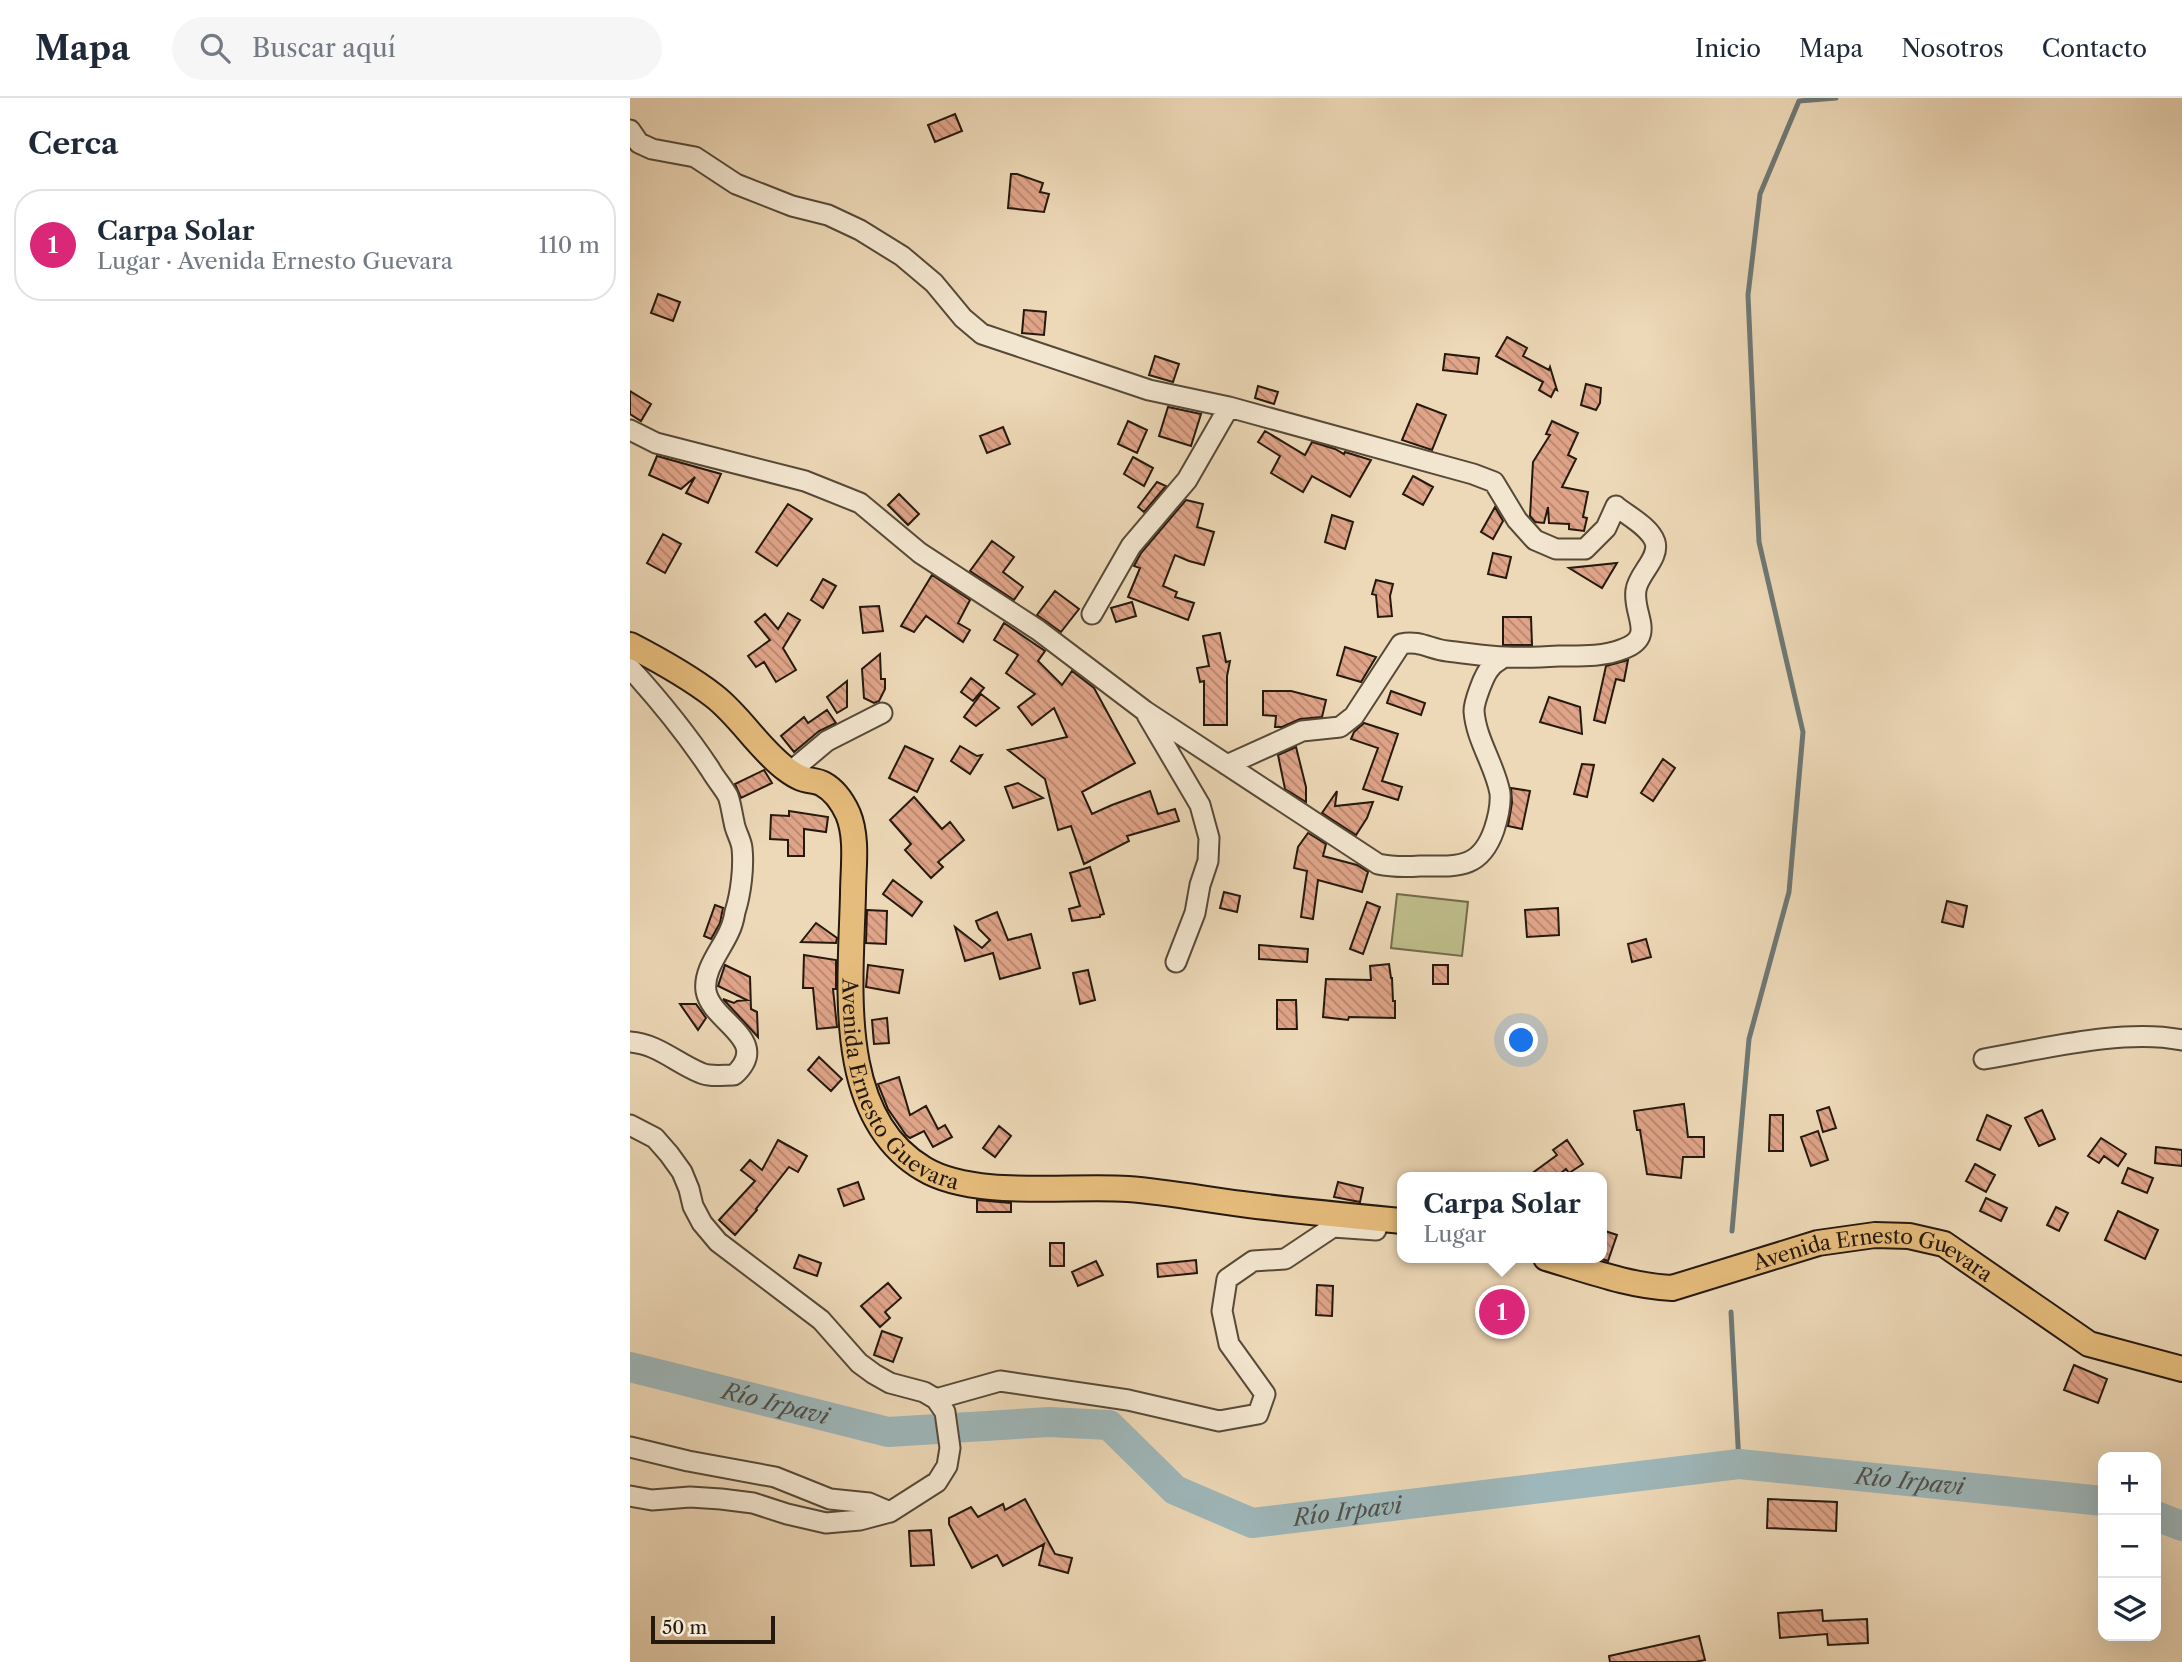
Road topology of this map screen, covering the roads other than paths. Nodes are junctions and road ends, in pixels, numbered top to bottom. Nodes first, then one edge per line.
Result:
1 (630, 130) edge
2 (1229, 407) junction
3 (630, 430) edge
4 (1092, 614) dead end
5 (630, 645) edge
6 (1504, 657) junction
7 (630, 668) edge
8 (1145, 711) junction
9 (882, 713) dead end
10 (1227, 765) junction
11 (790, 772) junction
12 (1176, 962) dead end
13 (2182, 1040) edge
14 (630, 1042) edge
15 (1984, 1059) dead end
16 (630, 1125) edge
17 (1397, 1221) edge
18 (1397, 1232) edge
19 (1563, 1263) edge
20 (2182, 1369) edge
21 (940, 1405) junction
22 (630, 1447) edge
23 (630, 1496) edge
24 (890, 1512) junction

1 - 2 street
2 - 4 street
2 - 6 street
3 - 8 street
5 - 11 main road, Avenida Ernesto Guevara
6 - 10 street
6 - 10 street
7 - 14 street
8 - 10 street
8 - 12 street
9 - 11 street
11 - 17 main road, Avenida Ernesto Guevara
13 - 15 street
16 - 21 street
18 - 21 street
19 - 20 main road, Avenida Ernesto Guevara
21 - 24 street
22 - 24 street
23 - 24 street

